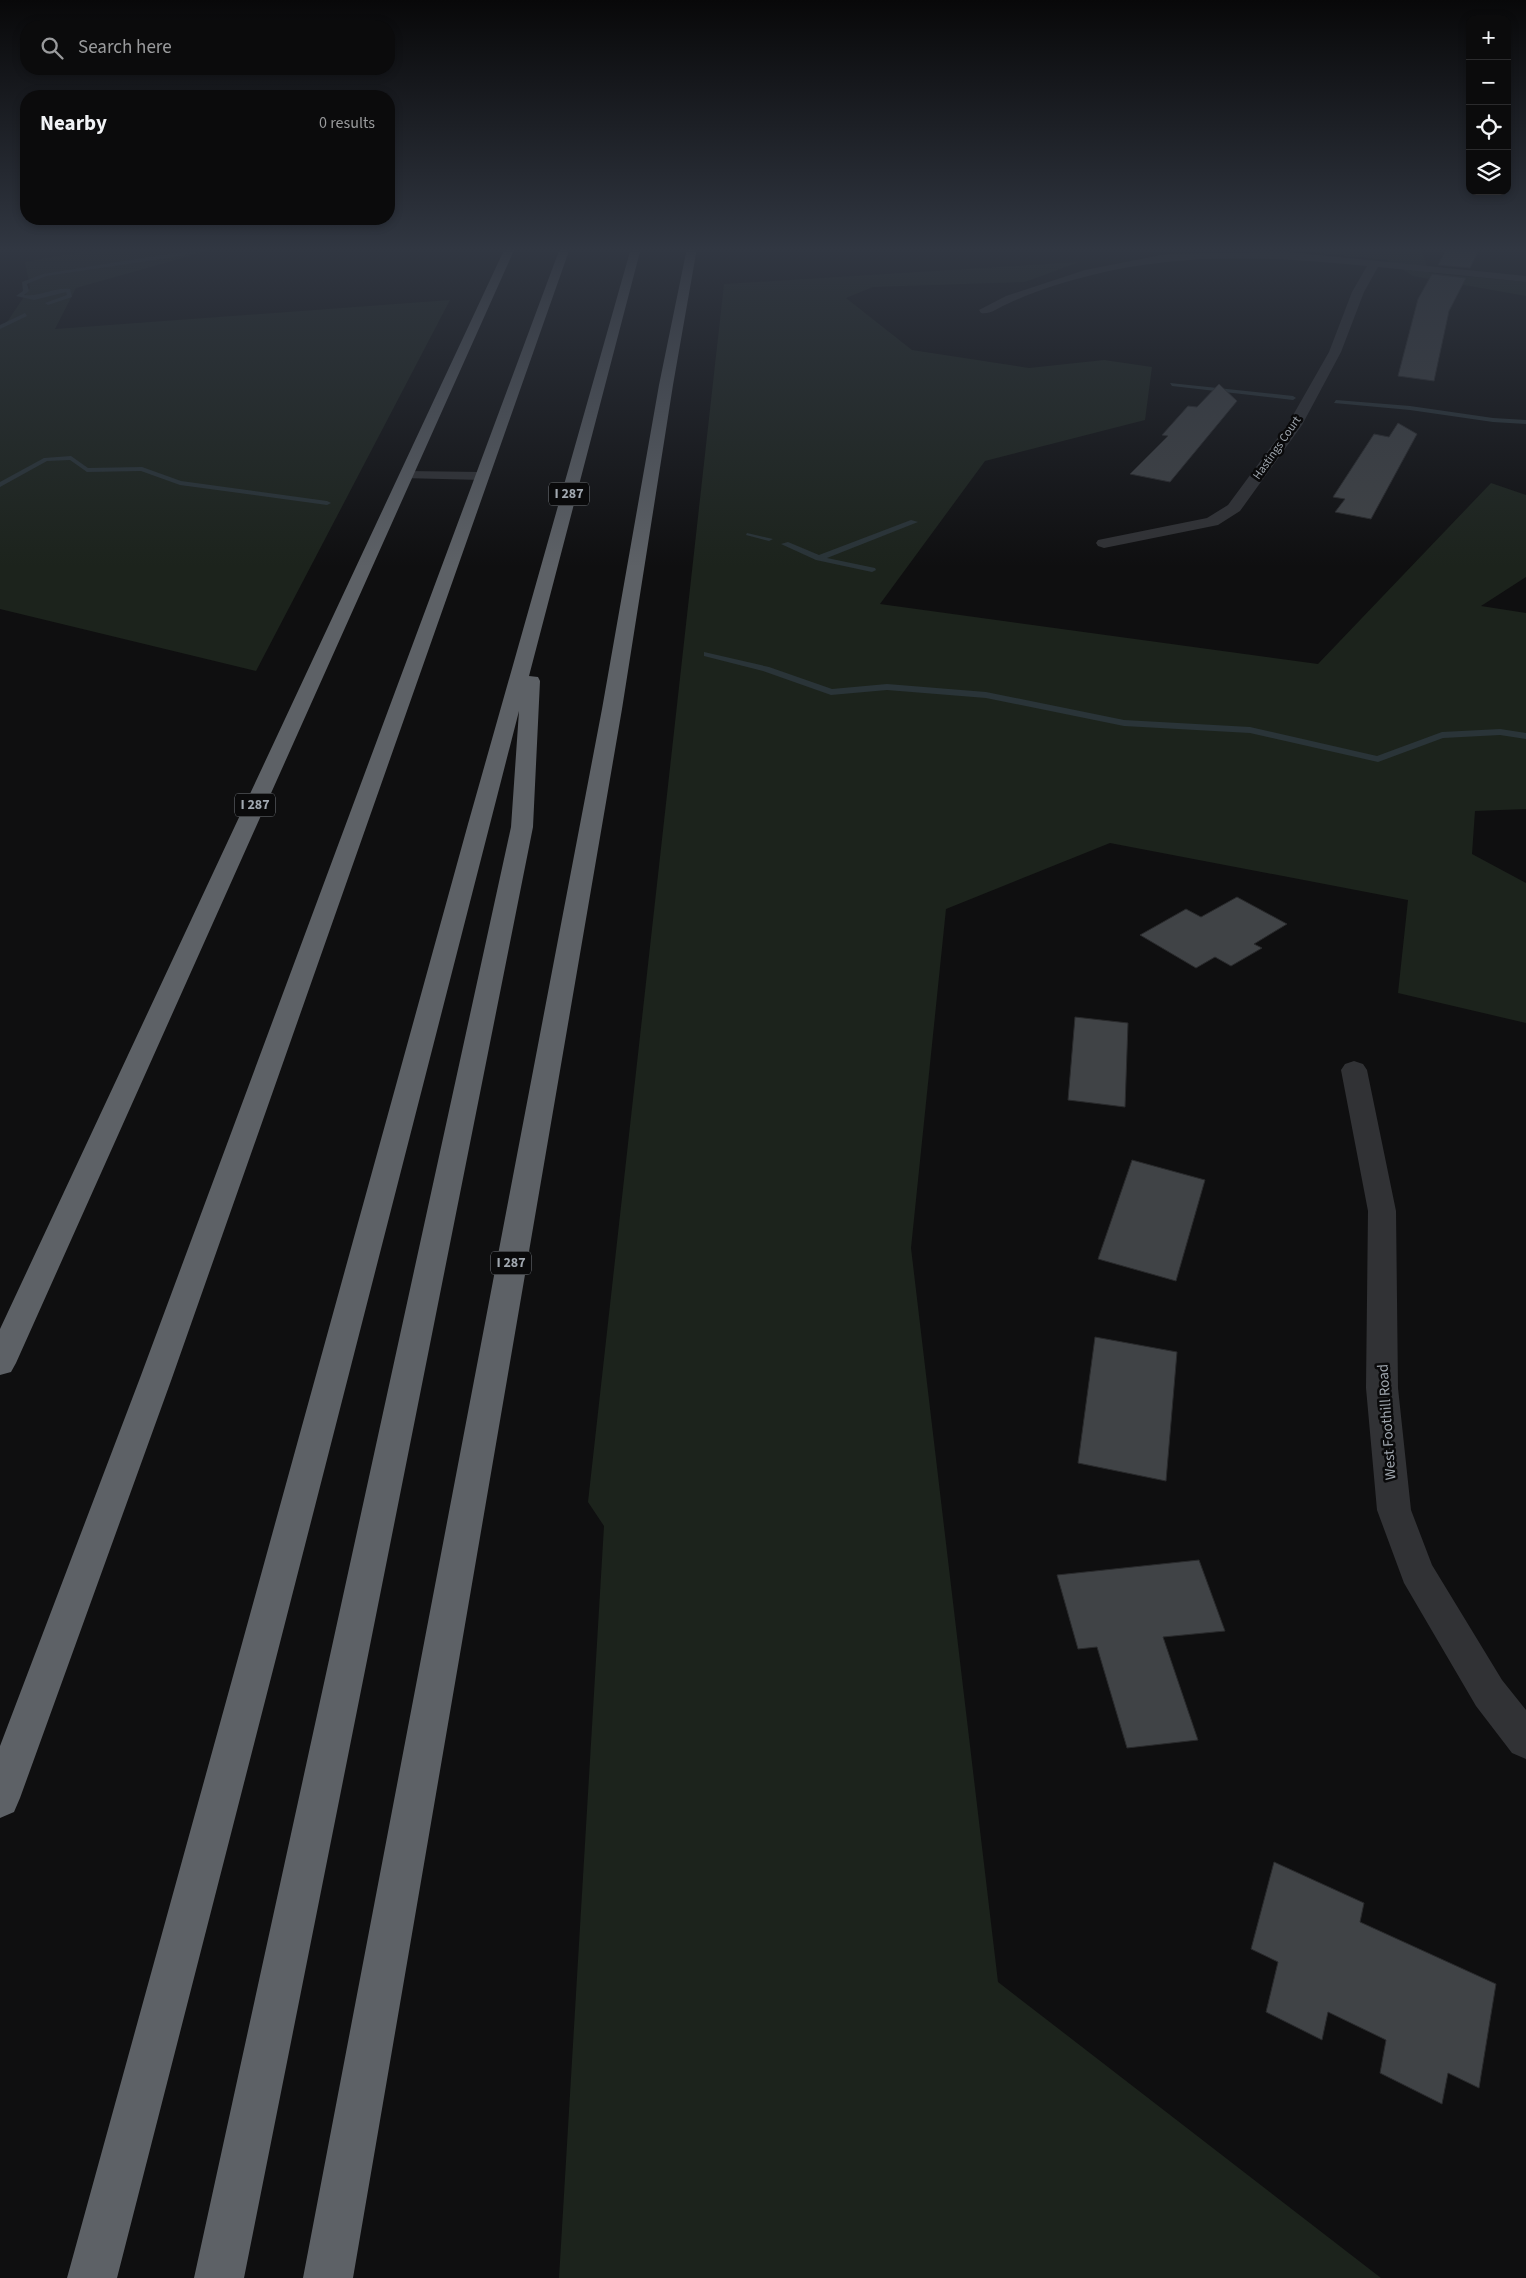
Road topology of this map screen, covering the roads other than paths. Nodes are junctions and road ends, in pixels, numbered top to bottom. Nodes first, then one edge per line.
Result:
1 (462, 354) edge
2 (526, 354) edge
3 (607, 354) edge
4 (672, 354) edge
5 (1334, 354) edge
6 (407, 475) junction
7 (482, 476) junction
8 (1104, 544) dead end
9 (534, 626) junction
10 (1354, 1070) dead end
11 (0, 1363) edge
12 (1526, 1740) edge
13 (0, 1798) edge
14 (92, 2278) edge
15 (219, 2278) edge
16 (328, 2278) edge

1 - 6 highway, I 287
2 - 7 highway
3 - 9 highway, I 287
4 - 16 highway, I 287
5 - 8 street, Hastings Court
6 - 7 street
6 - 11 highway, I 287
7 - 13 highway
9 - 14 highway, I 287
9 - 15 highway
10 - 12 street, West Foothill Road

